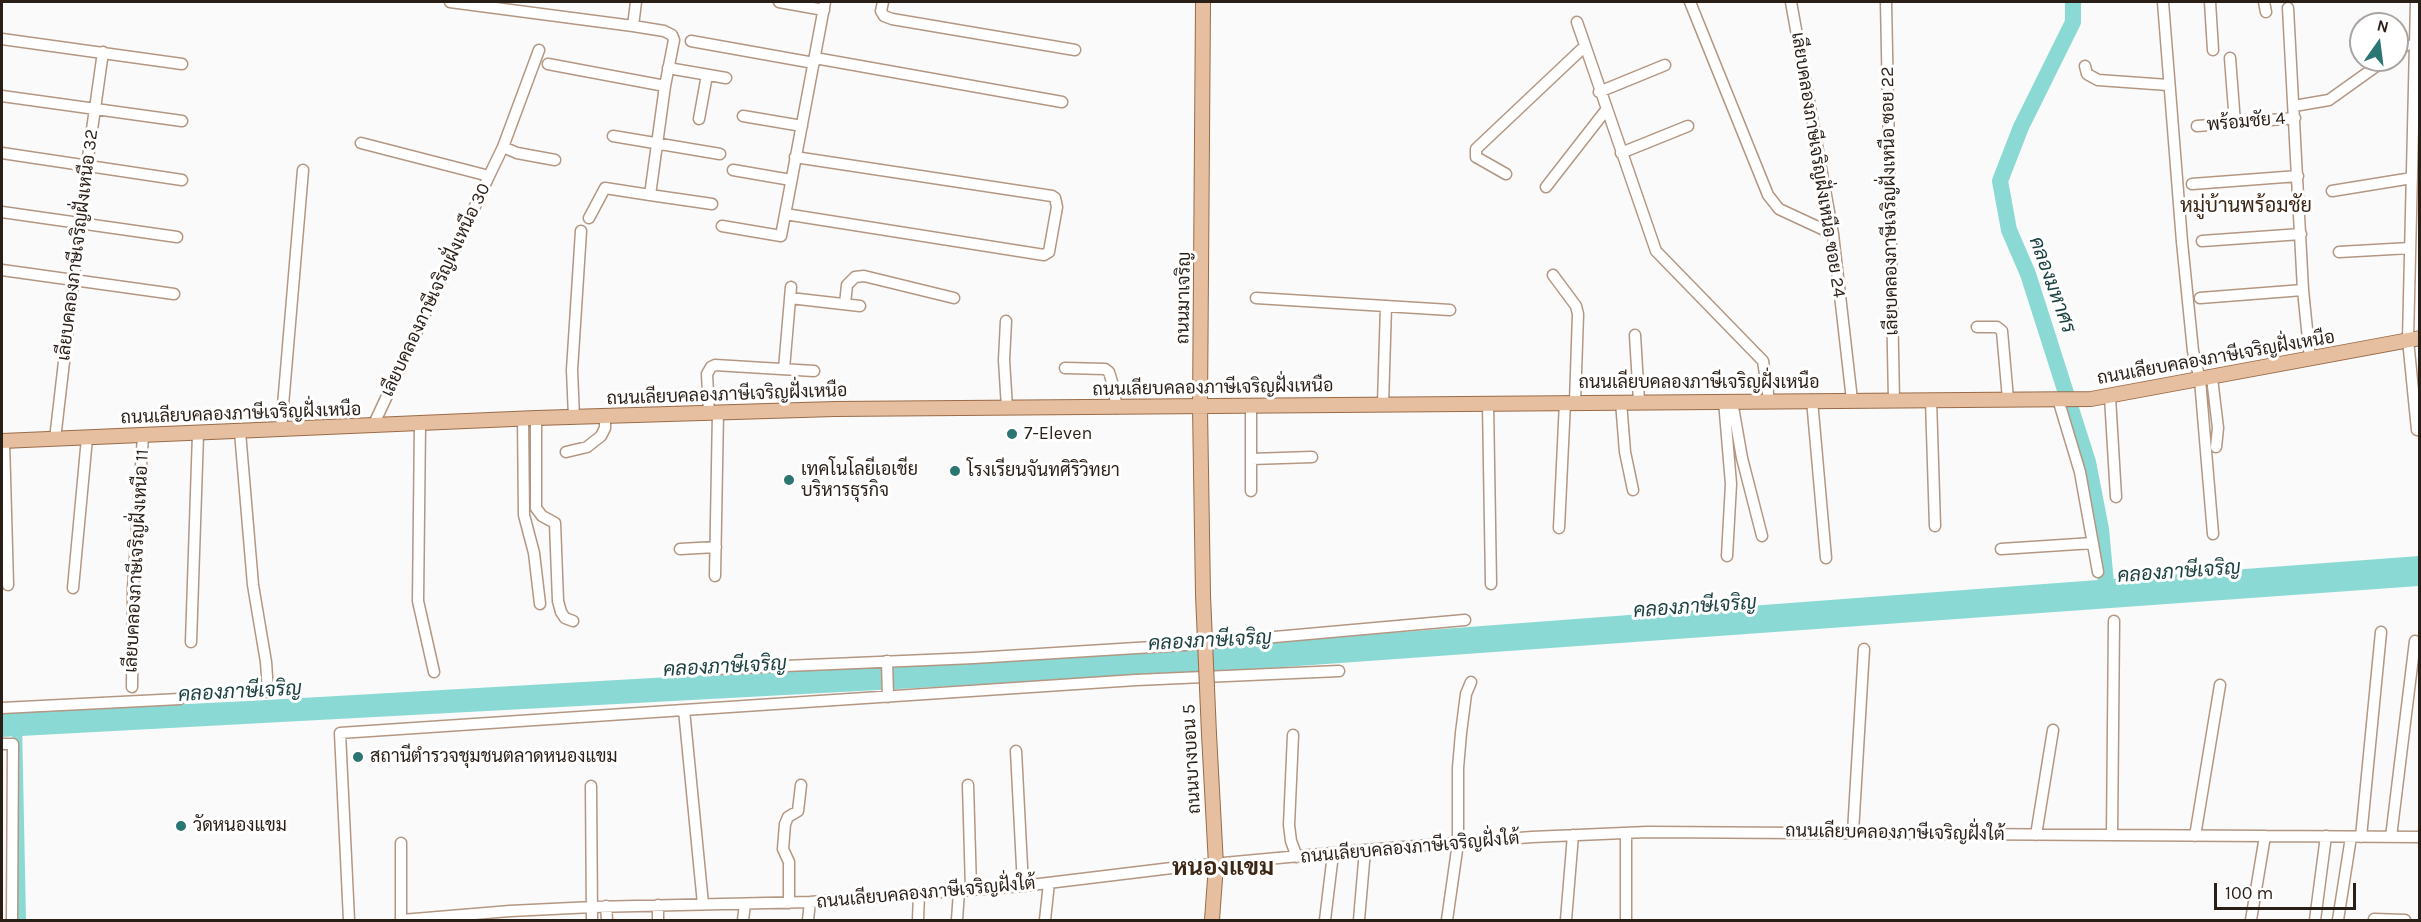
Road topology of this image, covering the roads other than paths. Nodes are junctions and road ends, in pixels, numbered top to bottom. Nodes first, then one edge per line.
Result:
1 (450, 2) edge
2 (636, 2) edge
3 (779, 2) edge
4 (883, 2) edge
5 (1203, 2) edge
6 (1690, 2) edge
7 (1791, 2) edge
8 (1886, 2) edge
9 (2163, 2) edge
10 (2210, 2) edge
11 (2416, 2) edge
12 (824, 6) edge
13 (2288, 8) dead end
14 (1577, 22) dead end
15 (2418, 22) edge
16 (633, 26) junction
17 (2, 39) edge
18 (691, 42) dead end
19 (1584, 47) junction
20 (539, 50) dead end
21 (1075, 50) dead end
22 (2213, 50) dead end
23 (103, 52) junction
24 (2230, 58) dead end
25 (815, 61) junction
26 (182, 64) dead end
27 (548, 64) dead end
28 (1665, 65) dead end
29 (2085, 66) dead end
30 (668, 68) junction
31 (2368, 72) edge
32 (707, 75) junction
33 (726, 78) dead end
34 (2168, 85) junction
35 (665, 86) junction
36 (1599, 92) junction
37 (2, 96) edge
38 (1062, 102) dead end
39 (2294, 106) junction
40 (95, 109) junction
41 (1606, 110) junction
42 (743, 116) dead end
43 (2295, 118) junction
44 (699, 119) dead end
45 (182, 122) dead end
46 (2235, 123) junction
47 (801, 126) junction
48 (1688, 126) dead end
49 (2197, 126) dead end
50 (613, 136) dead end
51 (361, 143) dead end
52 (658, 144) junction
53 (503, 147) junction
54 (2, 153) edge
55 (1622, 153) junction
56 (720, 154) dead end
57 (795, 157) junction
58 (555, 160) dead end
59 (87, 165) junction
60 (303, 170) dead end
61 (732, 170) dead end
62 (1506, 174) dead end
63 (489, 176) junction
64 (2298, 176) junction
65 (2412, 178) junction
66 (182, 180) dead end
67 (791, 180) junction
68 (2192, 184) dead end
69 (1546, 188) dead end
70 (2332, 191) dead end
71 (650, 195) junction
72 (712, 204) dead end
73 (2, 212) edge
74 (785, 214) junction
75 (589, 218) dead end
76 (81, 223) junction
77 (722, 226) dead end
78 (581, 231) dead end
79 (1833, 234) junction
80 (2301, 234) junction
81 (2415, 235) edge
82 (177, 237) dead end
83 (2202, 241) dead end
84 (2410, 248) junction
85 (2339, 252) dead end
86 (2, 270) edge
87 (1553, 275) dead end
88 (74, 281) junction
89 (2303, 290) junction
90 (174, 294) dead end
91 (954, 298) dead end
92 (1256, 298) dead end
93 (2200, 298) dead end
94 (846, 304) junction
95 (860, 306) dead end
96 (1386, 306) junction
97 (1450, 310) dead end
98 (1006, 321) dead end
99 (1977, 327) dead end
100 (1635, 335) dead end
101 (2414, 339) edge
102 (2310, 359) junction
103 (1065, 368) dead end
104 (784, 369) junction
105 (814, 371) dead end
106 (2206, 379) junction
107 (2110, 397) junction
108 (2060, 398) junction
109 (2008, 399) junction
110 (1769, 400) junction
111 (1812, 400) junction
112 (1852, 400) junction
113 (1894, 400) junction
114 (1930, 400) junction
115 (1639, 401) junction
116 (1728, 401) junction
117 (1570, 402) junction
118 (1621, 402) junction
119 (1488, 403) junction
120 (1383, 404) junction
121 (1251, 407) junction
122 (1007, 408) junction
123 (1117, 408) junction
124 (1200, 408) junction
125 (713, 412) junction
126 (604, 416) junction
127 (574, 417) junction
128 (530, 418) junction
129 (420, 424) junction
130 (373, 426) junction
131 (281, 429) junction
132 (2417, 430) dead end
133 (240, 432) junction
134 (198, 434) junction
135 (143, 436) junction
136 (87, 438) junction
137 (54, 439) junction
138 (3, 441) edge
139 (2216, 447) dead end
140 (566, 452) dead end
141 (1312, 458) dead end
142 (1251, 459) junction
143 (1633, 490) dead end
144 (1251, 491) dead end
145 (2116, 497) dead end
146 (1935, 526) dead end
147 (1559, 528) dead end
148 (2213, 534) dead end
149 (1762, 536) dead end
150 (2093, 543) junction
151 (716, 547) junction
152 (680, 549) dead end
153 (2001, 549) dead end
154 (1727, 556) dead end
155 (1826, 558) dead end
156 (2098, 572) dead end
157 (715, 576) dead end
158 (1491, 584) dead end
159 (8, 585) dead end
160 (73, 588) dead end
161 (1203, 595) joint
162 (540, 604) dead end
163 (1465, 620) dead end
164 (573, 621) dead end
165 (2114, 621) dead end
166 (2381, 632) dead end
167 (2415, 641) dead end
168 (191, 642) dead end
169 (1864, 649) dead end
170 (887, 663) junction
171 (714, 669) dead end
172 (1339, 671) dead end
173 (434, 672) dead end
174 (1471, 682) dead end
175 (2220, 685) dead end
176 (132, 687) dead end
177 (268, 692) dead end
178 (888, 694) junction
179 (180, 699) dead end
180 (2, 708) edge
181 (684, 710) junction
182 (2053, 730) dead end
183 (1293, 735) dead end
184 (2, 744) edge
185 (1016, 751) dead end
186 (801, 785) dead end
187 (968, 785) dead end
188 (591, 786) dead end
189 (7, 805) edge
190 (1853, 832) junction
191 (1626, 833) junction
192 (1573, 835) junction
193 (2036, 835) junction
194 (2112, 835) junction
195 (2195, 836) junction
196 (2265, 836) junction
197 (2326, 837) junction
198 (2356, 837) junction
199 (2391, 837) junction
200 (2420, 837) edge
201 (401, 843) dead end
202 (1458, 843) junction
203 (1365, 850) junction
204 (1333, 854) junction
205 (1297, 857) junction
206 (1215, 865) junction
207 (1049, 883) junction
208 (1023, 886) junction
209 (971, 889) junction
210 (958, 891) junction
211 (919, 894) junction
212 (810, 902) junction
213 (789, 903) junction
214 (703, 904) junction
215 (744, 904) junction
216 (658, 905) junction
217 (606, 906) junction
218 (593, 907) junction
219 (572, 908) junction
220 (510, 916) edge
221 (433, 919) edge
222 (2374, 919) dead end
223 (12, 921) edge
224 (350, 921) edge
225 (402, 921) edge
226 (572, 921) edge
227 (592, 921) edge
228 (607, 921) edge
229 (658, 921) edge
230 (743, 921) edge
231 (807, 921) edge
232 (918, 921) edge
233 (957, 921) edge
234 (1045, 921) edge
235 (1212, 921) edge
236 (1325, 921) edge
237 (1359, 921) edge
238 (1447, 921) edge
239 (1566, 921) edge
240 (1626, 921) edge
241 (2251, 921) edge
242 (2315, 921) edge
243 (2338, 921) edge
244 (2405, 921) edge

1 - 16 street
2 - 16 street
3 - 12 street
4 - 21 street
5 - 124 main road, ถนนมาเจริญ
6 - 79 street
7 - 79 street, เลียบคลองภาษีเจริญฝั่งเหนือ ซอย 24
8 - 113 street, เลียบคลองภาษีเจริญฝั่งเหนือ ซอย 22
9 - 34 street
10 - 22 street
11 - 15 street
12 - 25 street
13 - 39 street
14 - 19 street
15 - 65 street
16 - 30 street
17 - 23 street
18 - 25 street
19 - 36 street
19 - 62 street
20 - 53 street
23 - 26 street
23 - 40 street, เลียบคลองภาษีเจริญฝั่งเหนือ 32
24 - 46 street
25 - 38 street
25 - 47 street
27 - 35 street
28 - 36 street
29 - 34 street
30 - 32 street
30 - 35 street
31 - 39 street
32 - 33 street
32 - 44 street
34 - 106 street
35 - 52 street
36 - 41 street
37 - 40 street
39 - 43 street
40 - 45 street
40 - 59 street, เลียบคลองภาษีเจริญฝั่งเหนือ 32
41 - 55 street
41 - 69 street
42 - 47 street
43 - 46 street, พร้อมชัย 4
43 - 64 street
46 - 49 street, พร้อมชัย 4
47 - 57 street
48 - 55 street
50 - 52 street
51 - 63 street, เลียบคลองภาษีเจริญฝั่งเหนือ 30
52 - 56 street
52 - 71 street
53 - 58 street
53 - 63 street
54 - 59 street
55 - 110 street
57 - 67 street
57 - 74 street
59 - 66 street
59 - 76 street, เลียบคลองภาษีเจริญฝั่งเหนือ 32
60 - 131 street
61 - 67 street
63 - 130 street, เลียบคลองภาษีเจริญฝั่งเหนือ 30
64 - 68 street
64 - 80 street
65 - 70 street
65 - 81 street
67 - 74 street
71 - 72 street
71 - 75 street
73 - 76 street
74 - 77 street
76 - 82 street
76 - 88 street, เลียบคลองภาษีเจริญฝั่งเหนือ 32
78 - 127 street
79 - 112 street, เลียบคลองภาษีเจริญฝั่งเหนือ ซอย 24
80 - 83 street
80 - 89 street
81 - 84 street
84 - 85 street
84 - 101 street
86 - 88 street
87 - 117 street
88 - 90 street
88 - 137 street, เลียบคลองภาษีเจริญฝั่งเหนือ 32
89 - 93 street
89 - 102 street
91 - 94 street
92 - 96 street
94 - 95 street
94 - 104 street
96 - 97 street
96 - 120 street
98 - 122 street
99 - 109 street
100 - 115 street
101 - 102 main road, ถนนเลียบคลองภาษีเจริญฝั่งเหนือ
101 - 132 street
102 - 106 main road, ถนนเลียบคลองภาษีเจริญฝั่งเหนือ
103 - 123 street
104 - 105 street
104 - 125 street
106 - 107 main road, ถนนเลียบคลองภาษีเจริญฝั่งเหนือ
106 - 139 street
106 - 148 street
107 - 108 main road, ถนนเลียบคลองภาษีเจริญฝั่งเหนือ
107 - 145 street
108 - 109 main road, ถนนเลียบคลองภาษีเจริญฝั่งเหนือ
108 - 150 street
109 - 114 main road, ถนนเลียบคลองภาษีเจริญฝั่งเหนือ
110 - 111 main road, ถนนเลียบคลองภาษีเจริญฝั่งเหนือ
110 - 116 main road, ถนนเลียบคลองภาษีเจริญฝั่งเหนือ
111 - 112 main road, ถนนเลียบคลองภาษีเจริญฝั่งเหนือ
111 - 155 street
112 - 113 main road, ถนนเลียบคลองภาษีเจริญฝั่งเหนือ
113 - 114 main road, ถนนเลียบคลองภาษีเจริญฝั่งเหนือ
114 - 146 street
115 - 116 main road, ถนนเลียบคลองภาษีเจริญฝั่งเหนือ
115 - 118 main road, ถนนเลียบคลองภาษีเจริญฝั่งเหนือ
116 - 149 street
116 - 154 street
117 - 118 main road, ถนนเลียบคลองภาษีเจริญฝั่งเหนือ
117 - 119 main road, ถนนเลียบคลองภาษีเจริญฝั่งเหนือ
117 - 147 street
118 - 143 street
119 - 120 main road, ถนนเลียบคลองภาษีเจริญฝั่งเหนือ
119 - 158 street
120 - 121 main road, ถนนเลียบคลองภาษีเจริญฝั่งเหนือ
121 - 124 main road, ถนนเลียบคลองภาษีเจริญฝั่งเหนือ
121 - 142 street
122 - 123 main road, ถนนเลียบคลองภาษีเจริญฝั่งเหนือ
122 - 125 main road, ถนนเลียบคลองภาษีเจริญฝั่งเหนือ
123 - 124 main road, ถนนเลียบคลองภาษีเจริญฝั่งเหนือ
124 - 161 main road, ถนนมาเจริญ
125 - 126 main road, ถนนเลียบคลองภาษีเจริญฝั่งเหนือ
125 - 151 street
126 - 127 main road, ถนนเลียบคลองภาษีเจริญฝั่งเหนือ
126 - 140 street
127 - 128 main road, ถนนเลียบคลองภาษีเจริญฝั่งเหนือ
128 - 129 main road, ถนนเลียบคลองภาษีเจริญฝั่งเหนือ
128 - 162 street
128 - 164 street
129 - 130 main road, ถนนเลียบคลองภาษีเจริญฝั่งเหนือ
129 - 173 street
130 - 131 main road, ถนนเลียบคลองภาษีเจริญฝั่งเหนือ
131 - 133 main road, ถนนเลียบคลองภาษีเจริญฝั่งเหนือ
133 - 134 main road, ถนนเลียบคลองภาษีเจริญฝั่งเหนือ
133 - 177 street
134 - 135 main road, ถนนเลียบคลองภาษีเจริญฝั่งเหนือ
134 - 168 street
135 - 136 main road, ถนนเลียบคลองภาษีเจริญฝั่งเหนือ
135 - 176 street, เลียบคลองภาษีเจริญฝั่งเหนือ 11
136 - 137 main road, ถนนเลียบคลองภาษีเจริญฝั่งเหนือ
136 - 160 street
137 - 138 main road, ถนนเลียบคลองภาษีเจริญฝั่งเหนือ
138 - 159 street
141 - 142 street
142 - 144 street
150 - 153 street
150 - 156 street
151 - 152 street
151 - 157 street
161 - 206 main road, ถนนบางบอน 5, bridge
163 - 170 street
165 - 194 street
166 - 198 street
167 - 199 street
169 - 190 street
170 - 171 street
170 - 178 street
172 - 178 street
174 - 202 street
175 - 195 street
178 - 181 street
179 - 180 street
181 - 214 street
181 - 224 street
182 - 193 street
183 - 205 street
184 - 189 street
185 - 208 street
186 - 213 street
187 - 209 street
188 - 218 street
189 - 223 street
190 - 191 street, ถนนเลียบคลองภาษีเจริญฝั่งใต้
190 - 193 street, ถนนเลียบคลองภาษีเจริญฝั่งใต้
191 - 192 street, ถนนเลียบคลองภาษีเจริญฝั่งใต้
191 - 240 street
192 - 202 street, ถนนเลียบคลองภาษีเจริญฝั่งใต้
192 - 239 street
193 - 194 street, ถนนเลียบคลองภาษีเจริญฝั่งใต้
194 - 195 street, ถนนเลียบคลองภาษีเจริญฝั่งใต้
195 - 196 street, ถนนเลียบคลองภาษีเจริญฝั่งใต้
196 - 197 street, ถนนเลียบคลองภาษีเจริญฝั่งใต้
196 - 241 street
197 - 198 street, ถนนเลียบคลองภาษีเจริญฝั่งใต้
197 - 242 street
198 - 199 street, ถนนเลียบคลองภาษีเจริญฝั่งใต้
198 - 243 street
199 - 200 street, ถนนเลียบคลองภาษีเจริญฝั่งใต้
201 - 225 street
202 - 203 street, ถนนเลียบคลองภาษีเจริญฝั่งใต้
202 - 238 street
203 - 204 street, ถนนเลียบคลองภาษีเจริญฝั่งใต้
203 - 237 street
204 - 205 street, ถนนเลียบคลองภาษีเจริญฝั่งใต้
204 - 236 street
205 - 206 street, ถนนเลียบคลองภาษีเจริญฝั่งใต้
206 - 207 street, ถนนเลียบคลองภาษีเจริญฝั่งใต้
206 - 235 main road, ถนนบางบอน 5
207 - 208 street, ถนนเลียบคลองภาษีเจริญฝั่งใต้
207 - 234 street
208 - 209 street, ถนนเลียบคลองภาษีเจริญฝั่งใต้
209 - 210 street, ถนนเลียบคลองภาษีเจริญฝั่งใต้
210 - 211 street, ถนนเลียบคลองภาษีเจริญฝั่งใต้
210 - 233 street
211 - 212 street, ถนนเลียบคลองภาษีเจริญฝั่งใต้
211 - 232 street
212 - 213 street, ถนนเลียบคลองภาษีเจริญฝั่งใต้
212 - 231 street
213 - 215 street, ถนนเลียบคลองภาษีเจริญฝั่งใต้
214 - 215 street, ถนนเลียบคลองภาษีเจริญฝั่งใต้
214 - 216 street, ถนนเลียบคลองภาษีเจริญฝั่งใต้
215 - 230 street
216 - 217 street, ถนนเลียบคลองภาษีเจริญฝั่งใต้
216 - 229 street
217 - 218 street, ถนนเลียบคลองภาษีเจริญฝั่งใต้
217 - 228 street
218 - 219 street, ถนนเลียบคลองภาษีเจริญฝั่งใต้
218 - 227 street
219 - 220 street, ถนนเลียบคลองภาษีเจริญฝั่งใต้
219 - 226 street
220 - 221 street, ถนนเลียบคลองภาษีเจริญฝั่งใต้
221 - 225 street, ถนนเลียบคลองภาษีเจริญฝั่งใต้
222 - 244 street

